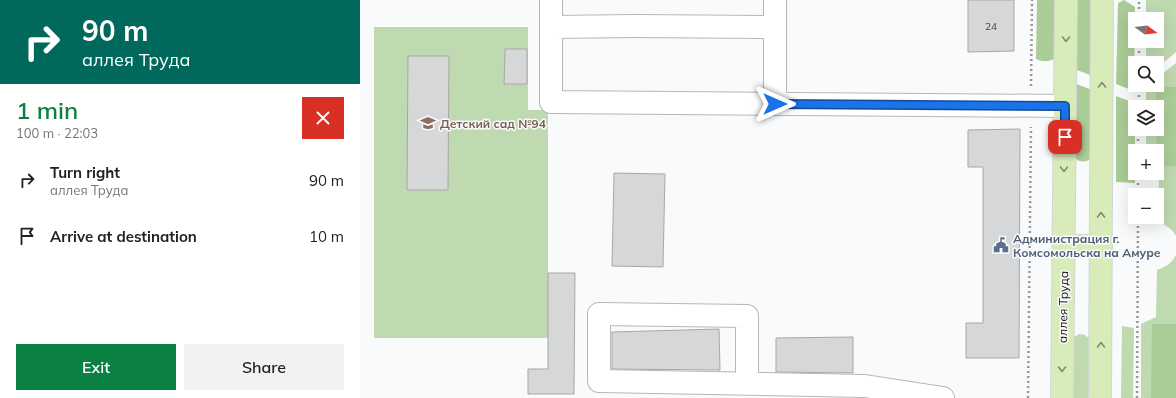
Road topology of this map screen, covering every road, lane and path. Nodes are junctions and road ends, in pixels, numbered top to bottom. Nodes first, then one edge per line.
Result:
1 (551, 0) edge
2 (776, 0) edge
3 (1032, 0) edge
4 (1066, 0) edge
5 (1102, 0) edge
6 (1139, 0) edge
7 (1139, 12) edge
8 (551, 27) junction
9 (775, 27) junction
10 (775, 104) junction
11 (1031, 106) junction
12 (1065, 106) junction
13 (1138, 224) edge
14 (1064, 246) junction
15 (1101, 246) junction
16 (747, 384) junction
17 (942, 398) edge
18 (1028, 398) edge
19 (1062, 398) edge
20 (1100, 398) edge
21 (1137, 398) edge

1 - 8 lane
2 - 9 lane
3 - 11 path
4 -> 12 main road, аллея Труда
15 -> 5 main road
6 - 7 path
8 - 9 lane
8 - 10 lane
9 - 10 lane
10 - 11 lane
11 - 12 lane
11 - 18 path
12 -> 14 main road, аллея Труда
13 - 21 path
14 - 15 main road
14 -> 19 main road, аллея Труда
20 -> 15 main road
16 - 16 lane
16 - 17 lane

